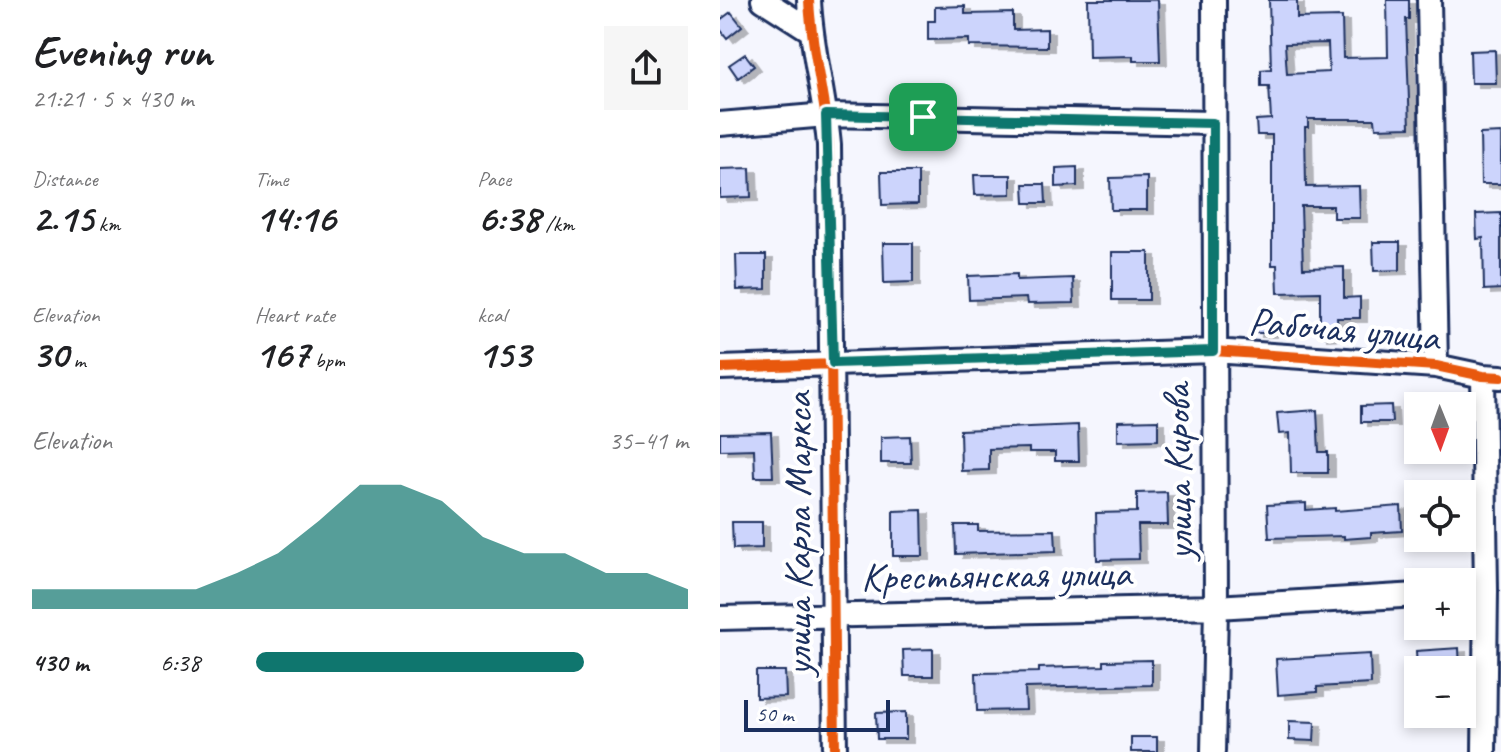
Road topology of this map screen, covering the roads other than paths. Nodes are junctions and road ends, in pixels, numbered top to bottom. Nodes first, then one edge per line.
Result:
1 (763, 0) edge
2 (809, 0) edge
3 (1214, 0) edge
4 (1429, 0) edge
5 (810, 30) junction
6 (826, 115) junction
7 (1213, 123) junction
8 (720, 124) edge
9 (1213, 351) junction
10 (833, 363) junction
11 (1436, 366) junction
12 (720, 368) edge
13 (1492, 377) edge
14 (1486, 591) junction
15 (1476, 592) edge
16 (1404, 596) edge
17 (1216, 607) junction
18 (835, 615) junction
19 (720, 618) edge
20 (835, 752) edge
21 (1213, 752) edge
22 (1484, 752) edge

1 - 5 street
2 - 5 street, улица Карла Маркса
3 - 7 street, улица Кирова
4 - 11 street
5 - 6 street, улица Карла Маркса
6 - 7 street
6 - 8 street
6 - 10 street, улица Карла Маркса
7 - 9 street, улица Кирова
9 - 10 street, Рабочая улица
9 - 11 street, Рабочая улица
9 - 17 street, улица Кирова
10 - 12 street, Рабочая улица
10 - 18 street, улица Карла Маркса
11 - 13 street, Рабочая улица
13 - 14 street
14 - 15 street
14 - 22 street
16 - 17 street, Крестьянская улица
17 - 18 street, Крестьянская улица
17 - 21 street, улица Кирова
18 - 19 street, Крестьянская улица
18 - 20 street, улица Карла Маркса

